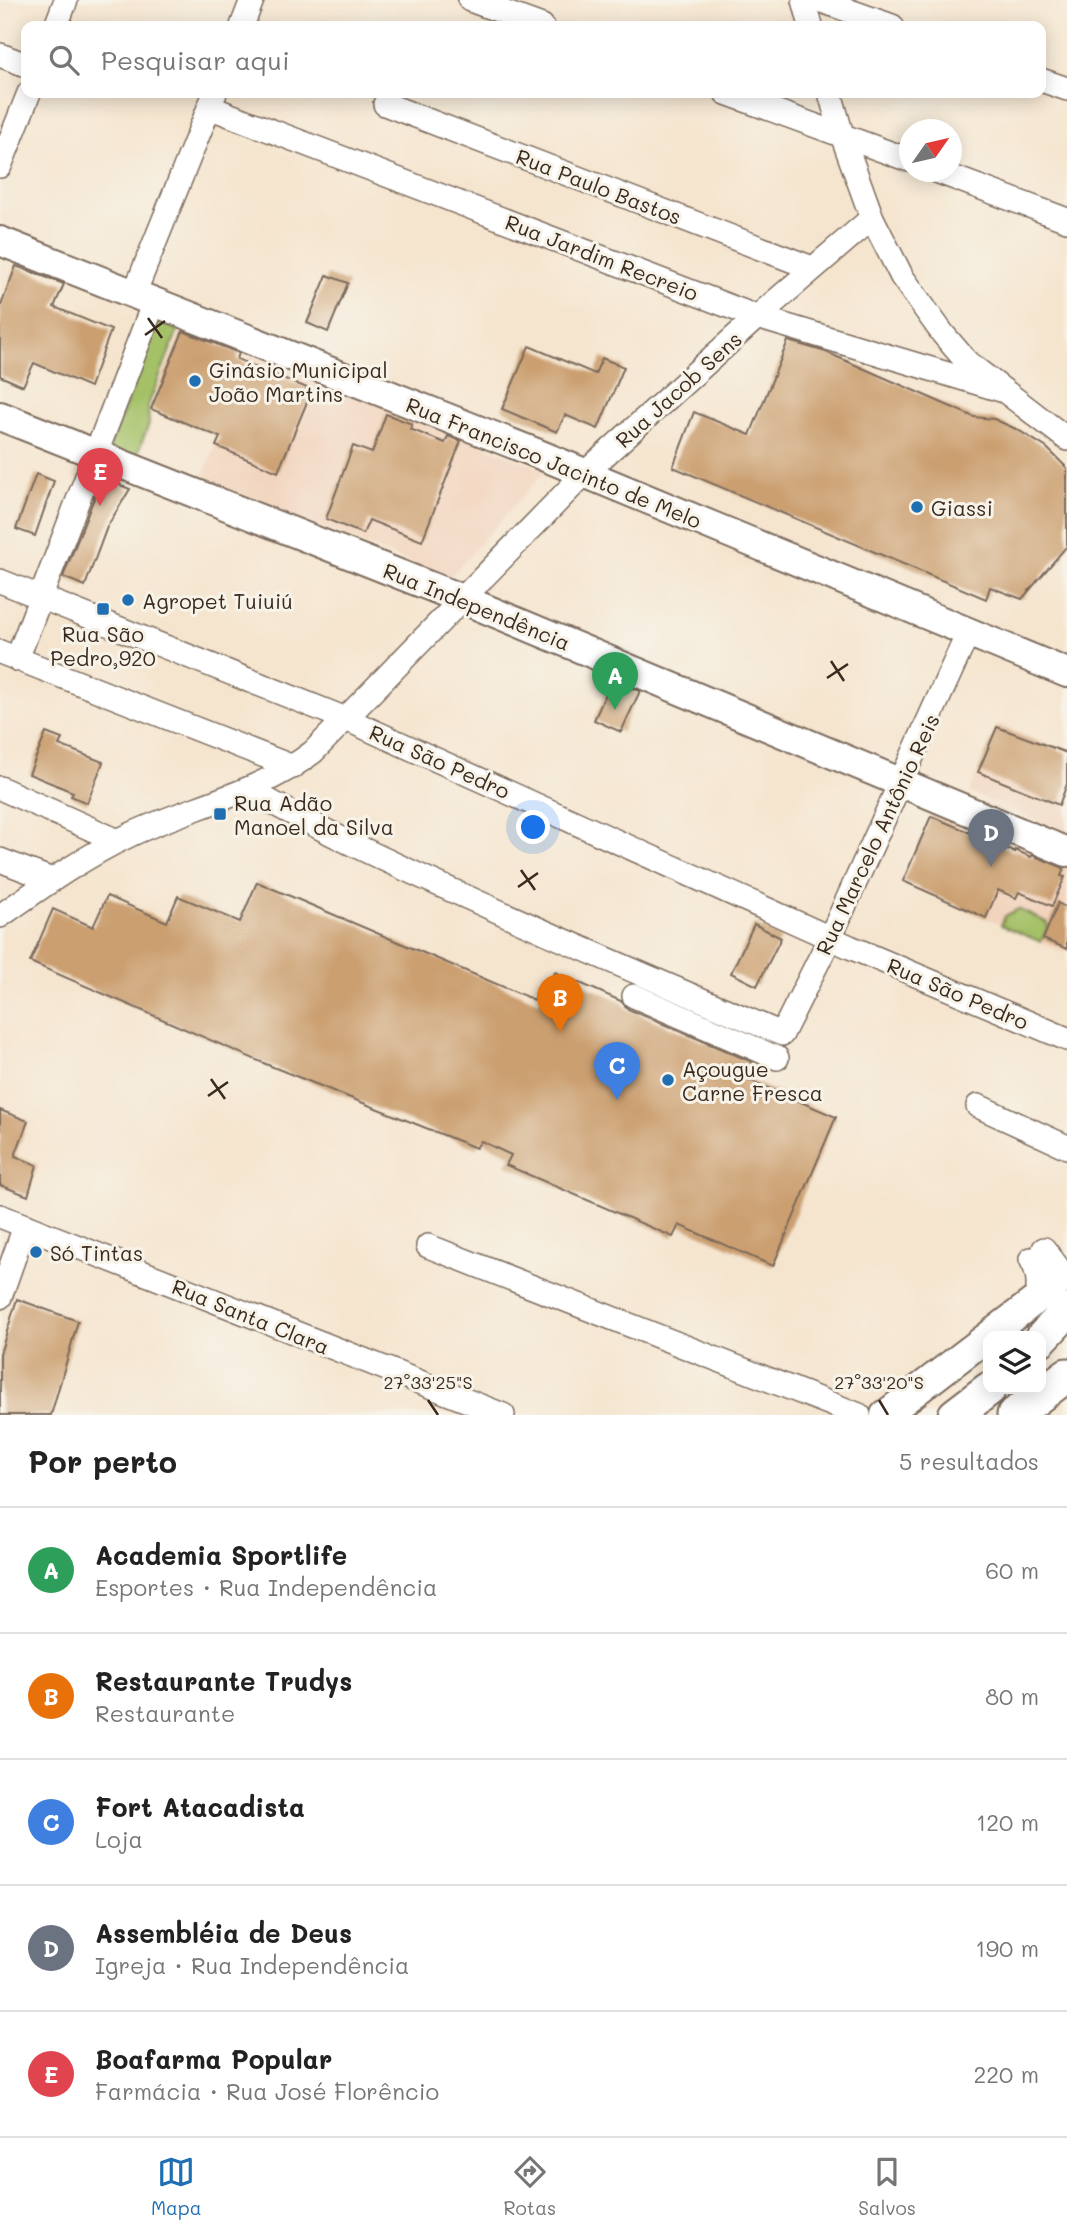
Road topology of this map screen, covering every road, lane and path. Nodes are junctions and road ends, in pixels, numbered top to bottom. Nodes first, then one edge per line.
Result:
1 (66, 0) edge
2 (252, 0) edge
3 (470, 0) edge
4 (804, 0) edge
5 (820, 0) edge
6 (58, 21) edge
7 (244, 21) edge
8 (528, 21) edge
9 (810, 21) edge
10 (878, 21) edge
11 (0, 55) edge
12 (21, 63) edge
13 (1046, 82) edge
14 (1067, 89) edge
15 (27, 98) edge
16 (740, 98) edge
17 (831, 98) edge
18 (212, 100) edge
19 (385, 104) dead end
20 (842, 135) junction
21 (899, 156) edge
22 (0, 166) edge
23 (962, 181) edge
24 (872, 219) junction
25 (1067, 220) edge
26 (0, 241) edge
27 (812, 268) junction
28 (144, 298) junction
29 (757, 317) junction
30 (1001, 390) junction
31 (0, 416) edge
32 (1067, 439) edge
33 (96, 454) junction
34 (585, 473) junction
35 (0, 581) edge
36 (41, 596) junction
37 (462, 599) junction
38 (968, 633) junction
39 (8, 656) edge
40 (1067, 673) edge
41 (346, 719) junction
42 (293, 767) junction
43 (900, 782) junction
44 (0, 788) edge
45 (248, 789) junction
46 (118, 841) junction
47 (1067, 852) edge
48 (0, 860) edge
49 (52, 880) junction
50 (0, 916) edge
51 (830, 938) junction
52 (634, 996) dead end
53 (1067, 1039) edge
54 (777, 1058) dead end
55 (978, 1106) dead end
56 (1067, 1147) edge
57 (0, 1216) edge
58 (25, 1226) junction
59 (428, 1246) dead end
60 (1066, 1277) edge
61 (0, 1297) edge
62 (1052, 1305) edge
63 (1067, 1330) edge
64 (1044, 1331) edge
65 (1046, 1346) edge
66 (1067, 1375) edge
67 (983, 1394) edge
68 (503, 1415) edge
69 (859, 1415) edge
70 (885, 1415) edge
71 (955, 1415) edge
72 (1014, 1415) edge

1 - 6 street
2 - 7 street
3 - 8 street
4 - 9 street
5 - 10 street
11 - 12 street
13 - 14 street
15 - 22 street
16 - 20 street
17 - 20 street
18 - 28 street
18 - 29 street, Rua Jardim Recreio
19 - 27 street, Rua Paulo Bastos
20 - 21 street
20 - 24 street
23 - 25 street
24 - 27 street, Rua Jacob Sens
24 - 30 street
26 - 28 main road, Rua Francisco Jacinto de Melo
27 - 29 street, Rua Jacob Sens
28 - 33 street
28 - 34 main road, Rua Francisco Jacinto de Melo
29 - 30 street, Rua Jardim Recreio
29 - 34 street, Rua Jacob Sens
30 - 32 street
31 - 33 main road, Rua Independência
33 - 36 street
33 - 37 main road, Rua Independência
34 - 37 street, Rua Jacob Sens
34 - 38 main road, Rua Francisco Jacinto de Melo
35 - 36 street, Rua São Pedro
36 - 39 street
36 - 41 street, Rua São Pedro
37 - 41 street, Rua Jacob Sens
37 - 43 main road, Rua Independência
38 - 40 main road, Rua Francisco Jacinto de Melo
38 - 43 street, Rua Marcelo Antônio Reis
39 - 42 street
41 - 42 street
41 - 51 street, Rua São Pedro
42 - 45 street
43 - 47 main road, Rua Independência
43 - 51 street, Rua Marcelo Antônio Reis
44 - 46 street
45 - 46 street
45 - 51 street, Rua Marcelo Antônio Reis
46 - 49 street
48 - 49 street
49 - 50 street
51 - 53 street, Rua São Pedro
52 - 54 street
55 - 56 street
57 - 58 street, Rua Santa Clara
58 - 61 street
58 - 68 street, Rua Santa Clara
59 - 69 street
60 - 62 main road
60 - 62 street
62 - 64 highway
62 - 70 main road
63 - 65 highway
66 - 72 highway
67 - 71 highway

